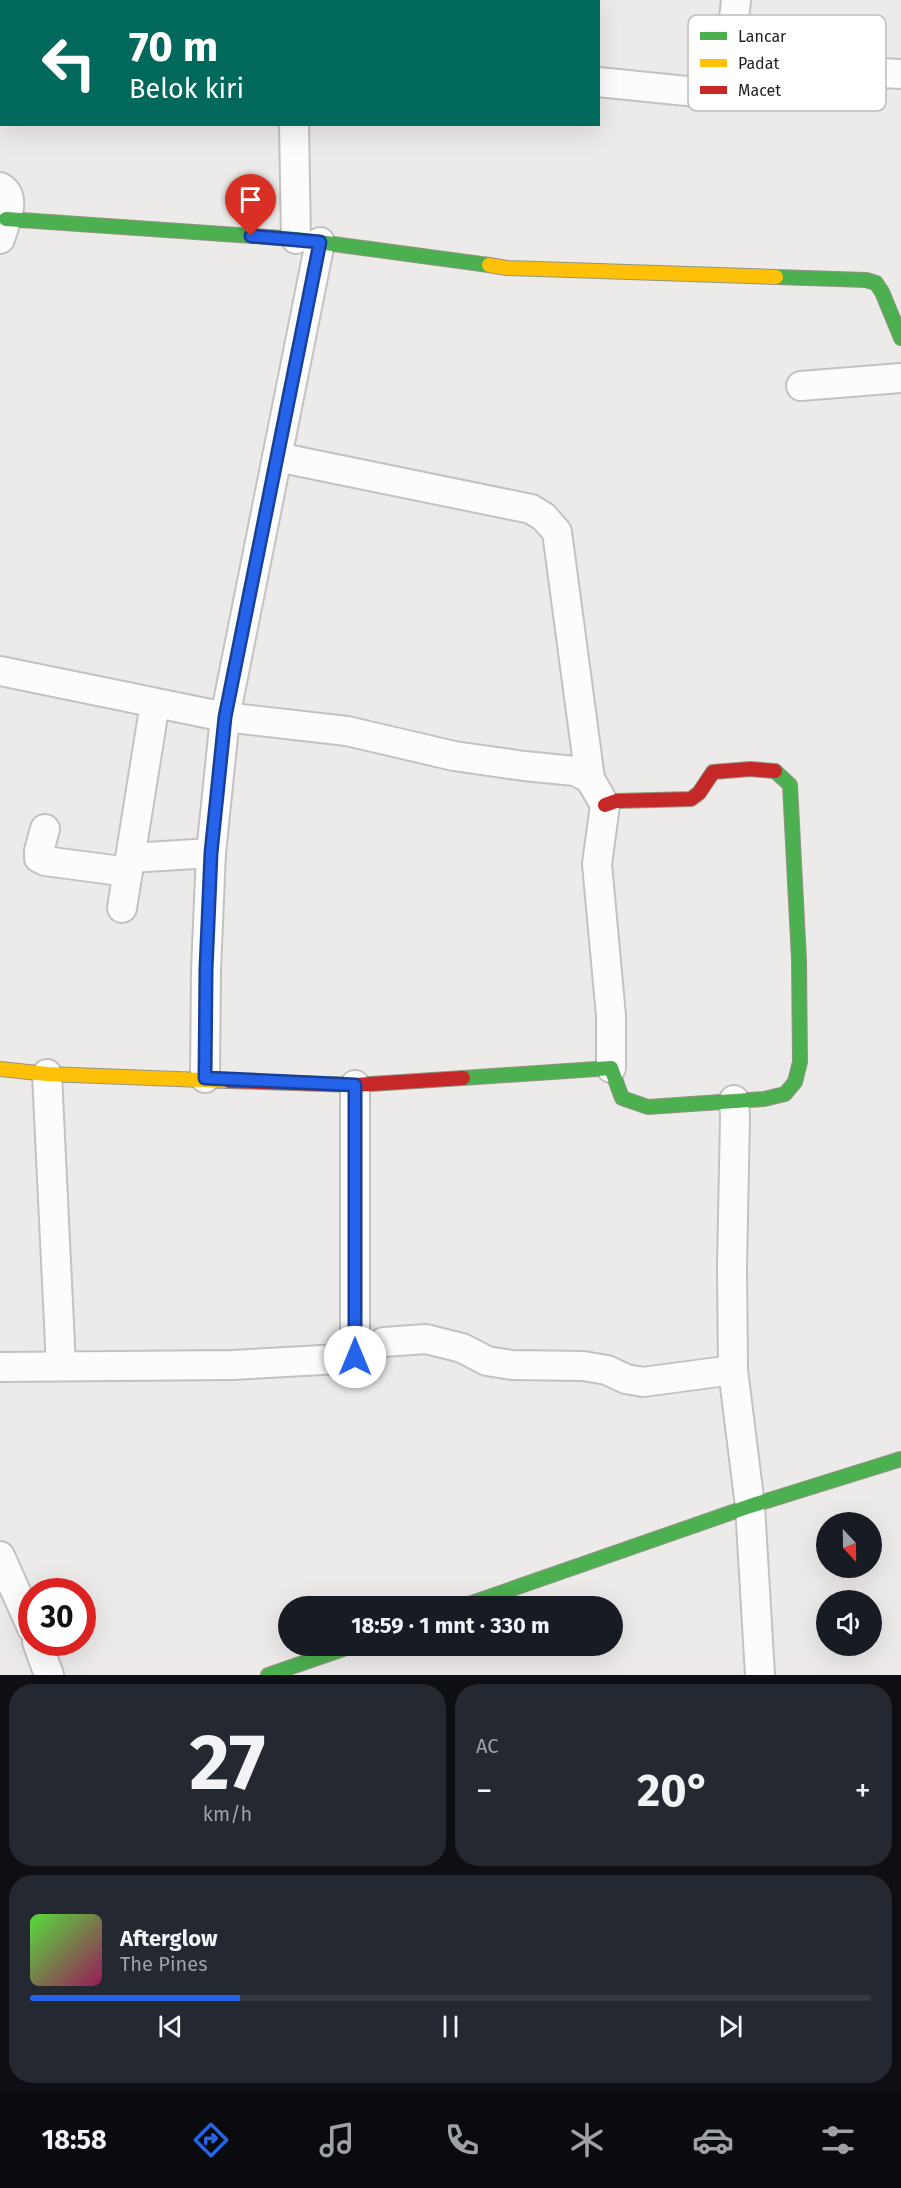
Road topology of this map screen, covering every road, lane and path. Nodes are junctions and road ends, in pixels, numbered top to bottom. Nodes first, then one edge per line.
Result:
1 (736, 0) edge
2 (734, 15) edge
3 (886, 73) edge
4 (901, 74) edge
5 (600, 82) edge
6 (688, 91) edge
7 (294, 126) edge
8 (0, 187) edge
9 (3, 229) edge
10 (308, 240) junction
11 (901, 338) edge
12 (901, 378) edge
13 (801, 386) dead end
14 (277, 457) junction
15 (0, 671) edge
16 (155, 703) junction
17 (225, 717) junction
18 (590, 779) junction
19 (605, 805) junction
20 (45, 829) dead end
21 (211, 853) junction
22 (129, 865) junction
23 (122, 908) dead end
24 (611, 1068) junction
25 (0, 1069) edge
26 (47, 1074) junction
27 (205, 1078) junction
28 (355, 1085) junction
29 (734, 1100) junction
30 (355, 1357) junction
31 (61, 1366) junction
32 (0, 1367) edge
33 (733, 1370) junction
34 (901, 1459) edge
35 (750, 1506) junction
36 (0, 1556) edge
37 (18, 1596) edge
38 (492, 1596) edge
39 (42, 1656) edge
40 (323, 1656) edge
41 (49, 1675) edge
42 (268, 1675) edge
43 (760, 1675) edge

1 - 2 street
3 - 4 street
5 - 6 street
7 - 10 street
8 - 9 street
9 - 10 street
10 - 11 street
10 - 14 street
12 - 13 street
14 - 17 street
14 - 18 street
15 - 16 street
16 - 17 street
16 - 22 street
17 - 18 street
17 - 21 street
18 - 19 street
19 - 24 street
19 - 29 street
20 - 22 street
21 - 22 street
21 - 27 street
22 - 23 street
24 - 28 street
24 - 29 street
25 - 26 street
26 - 27 street
26 - 31 street
27 - 28 street
28 - 30 street
29 - 33 street
30 - 31 street
30 - 33 street
31 - 32 street
33 - 35 street
34 - 35 street
35 - 38 street
35 - 43 street
36 - 37 street
39 - 41 street
40 - 42 street

